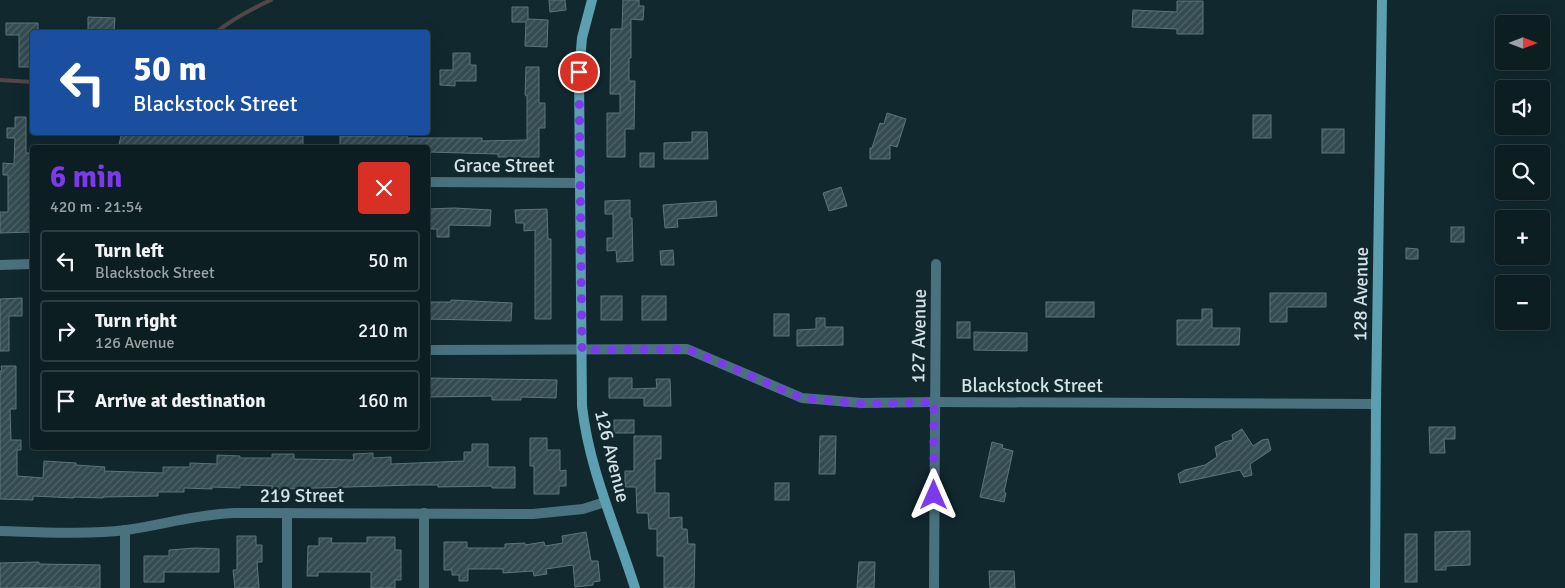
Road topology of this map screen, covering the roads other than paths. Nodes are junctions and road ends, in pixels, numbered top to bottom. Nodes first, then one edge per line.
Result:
1 (592, 0) edge
2 (1382, 0) edge
3 (430, 182) edge
4 (580, 183) junction
5 (936, 264) dead end
6 (0, 265) edge
7 (30, 265) edge
8 (430, 350) edge
9 (582, 350) junction
10 (934, 402) junction
11 (1376, 404) junction
12 (605, 502) junction
13 (287, 513) junction
14 (424, 513) junction
15 (125, 530) junction
16 (0, 531) edge
17 (124, 588) edge
18 (287, 588) edge
19 (424, 588) edge
20 (635, 588) edge
21 (934, 588) edge
22 (1375, 588) edge

1 - 4 street, 126 Avenue
2 - 11 street, 128 Avenue
3 - 4 street, Grace Street
4 - 9 street, 126 Avenue
5 - 10 street, 127 Avenue
6 - 7 street
8 - 9 street, Blackstock Street
9 - 10 street, Blackstock Street
9 - 12 street, 126 Avenue
10 - 11 street, Blackstock Street
10 - 21 street, 127 Avenue
11 - 22 street, 128 Avenue
12 - 14 street, 219 Street
12 - 20 street, 126 Avenue
13 - 14 street, 219 Street
13 - 15 street, 219 Street
13 - 18 street
14 - 19 street
15 - 16 street, 219 Street
15 - 17 street

